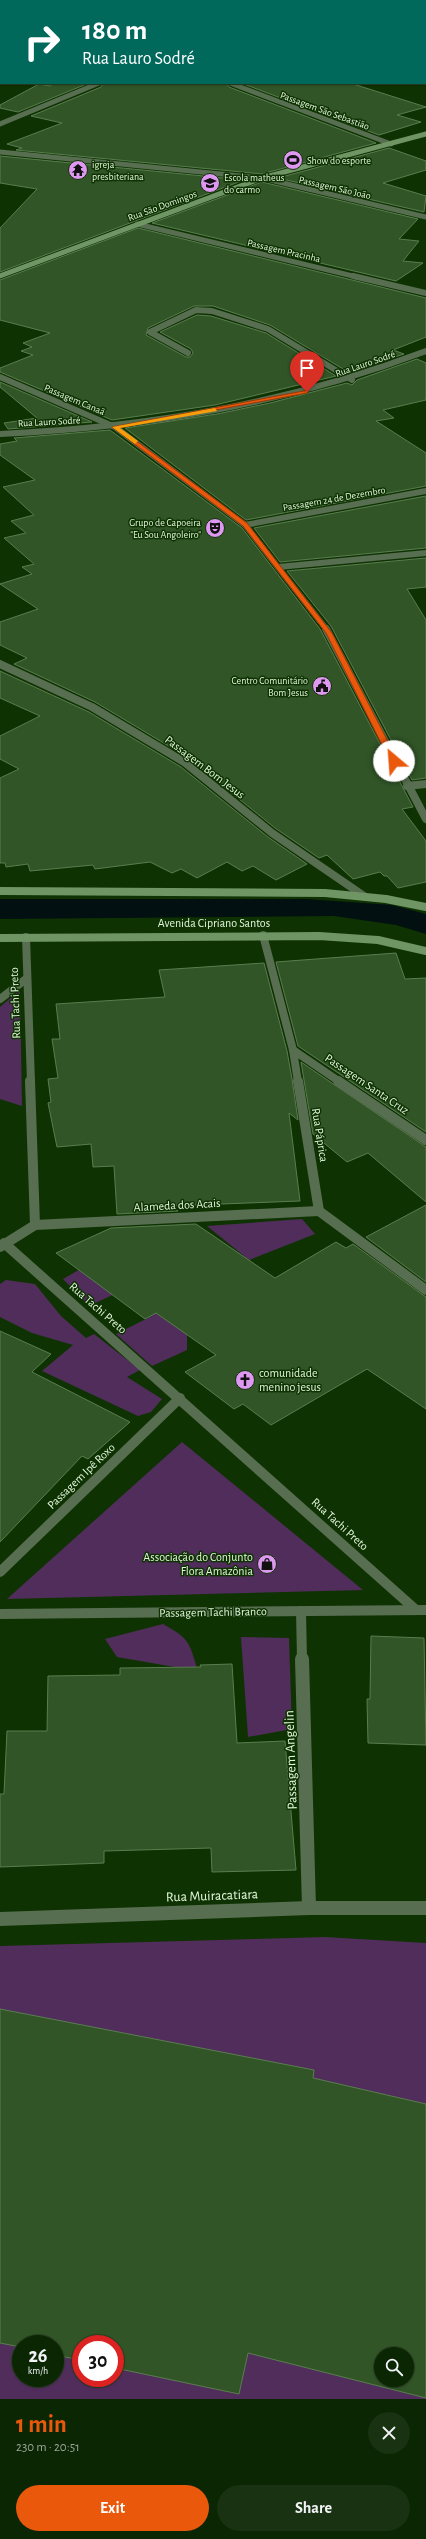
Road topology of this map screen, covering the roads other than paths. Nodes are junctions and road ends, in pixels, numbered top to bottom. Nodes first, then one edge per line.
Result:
1 (97, 84) edge
2 (233, 84) edge
3 (0, 124) edge
4 (426, 134) edge
5 (391, 144) junction
6 (0, 152) edge
7 (262, 178) junction
8 (426, 217) edge
9 (137, 224) junction
10 (0, 276) edge
11 (426, 293) edge
12 (426, 351) edge
13 (188, 352) dead end
14 (0, 378) edge
15 (352, 380) junction
16 (114, 427) junction
17 (0, 434) edge
18 (426, 491) edge
19 (245, 525) junction
20 (426, 553) edge
21 (278, 567) junction
22 (0, 664) edge
23 (426, 784) edge
24 (407, 786) junction
25 (426, 819) edge
26 (0, 891) edge
27 (364, 896) junction
28 (426, 907) edge
29 (263, 935) junction
30 (26, 937) junction
31 (0, 938) edge
32 (426, 950) edge
33 (26, 979) junction
34 (0, 999) edge
35 (293, 1050) junction
36 (426, 1140) edge
37 (319, 1211) junction
38 (35, 1225) junction
39 (2, 1245) edge
40 (426, 1290) edge
41 (180, 1398) junction
42 (0, 1572) edge
43 (421, 1610) edge
44 (301, 1611) junction
45 (0, 1614) edge
46 (309, 1908) junction
47 (426, 1908) edge
48 (0, 1919) edge

1 - 3 street
2 - 5 street, Passagem São Sebastião
4 - 5 street, Rua São Domingos
5 - 7 street, Rua São Domingos
6 - 7 street, Passagem São João
7 - 8 street, Passagem São João
7 - 9 street, Rua São Domingos
9 - 10 street, Rua São Domingos
9 - 11 street, Passagem Pracinha
12 - 15 street, Rua Lauro Sodré
13 - 15 street
14 - 16 street, Passagem Canaã
15 - 16 street, Rua Lauro Sodré
16 - 17 street, Rua Lauro Sodré
16 - 19 street, Passagem Canaã
18 - 19 street, Passagem 24 de Dezembro
19 - 21 street, Passagem Canaã
20 - 21 street
21 - 24 street, Passagem Canaã
22 - 27 street, Passagem Bom Jesus
23 - 24 street
24 - 25 street, Passagem Canaã
26 - 27 street
27 - 28 street
29 - 30 street, Avenida Cipriano Santos
29 - 32 street, Avenida Cipriano Santos
29 - 35 street, Rua Páprica
30 - 31 street, Avenida Cipriano Santos
30 - 33 street, Rua Tachi Preto
33 - 34 street
33 - 38 street, Rua Tachi Preto
35 - 36 street, Passagem Santa Cruz
35 - 37 street, Rua Páprica
37 - 38 street, Alameda dos Acais
37 - 40 street
38 - 39 street, Rua Tachi Preto
39 - 41 street, Rua Tachi Preto
41 - 42 street, Passagem Ipê Roxo
41 - 43 street, Rua Tachi Preto
43 - 44 street, Passagem Tachi Branco
44 - 45 street, Passagem Tachi Branco
44 - 46 street, Passagem Angelin
46 - 47 street, Rua Muiracatiara
46 - 48 street, Rua Muiracatiara

